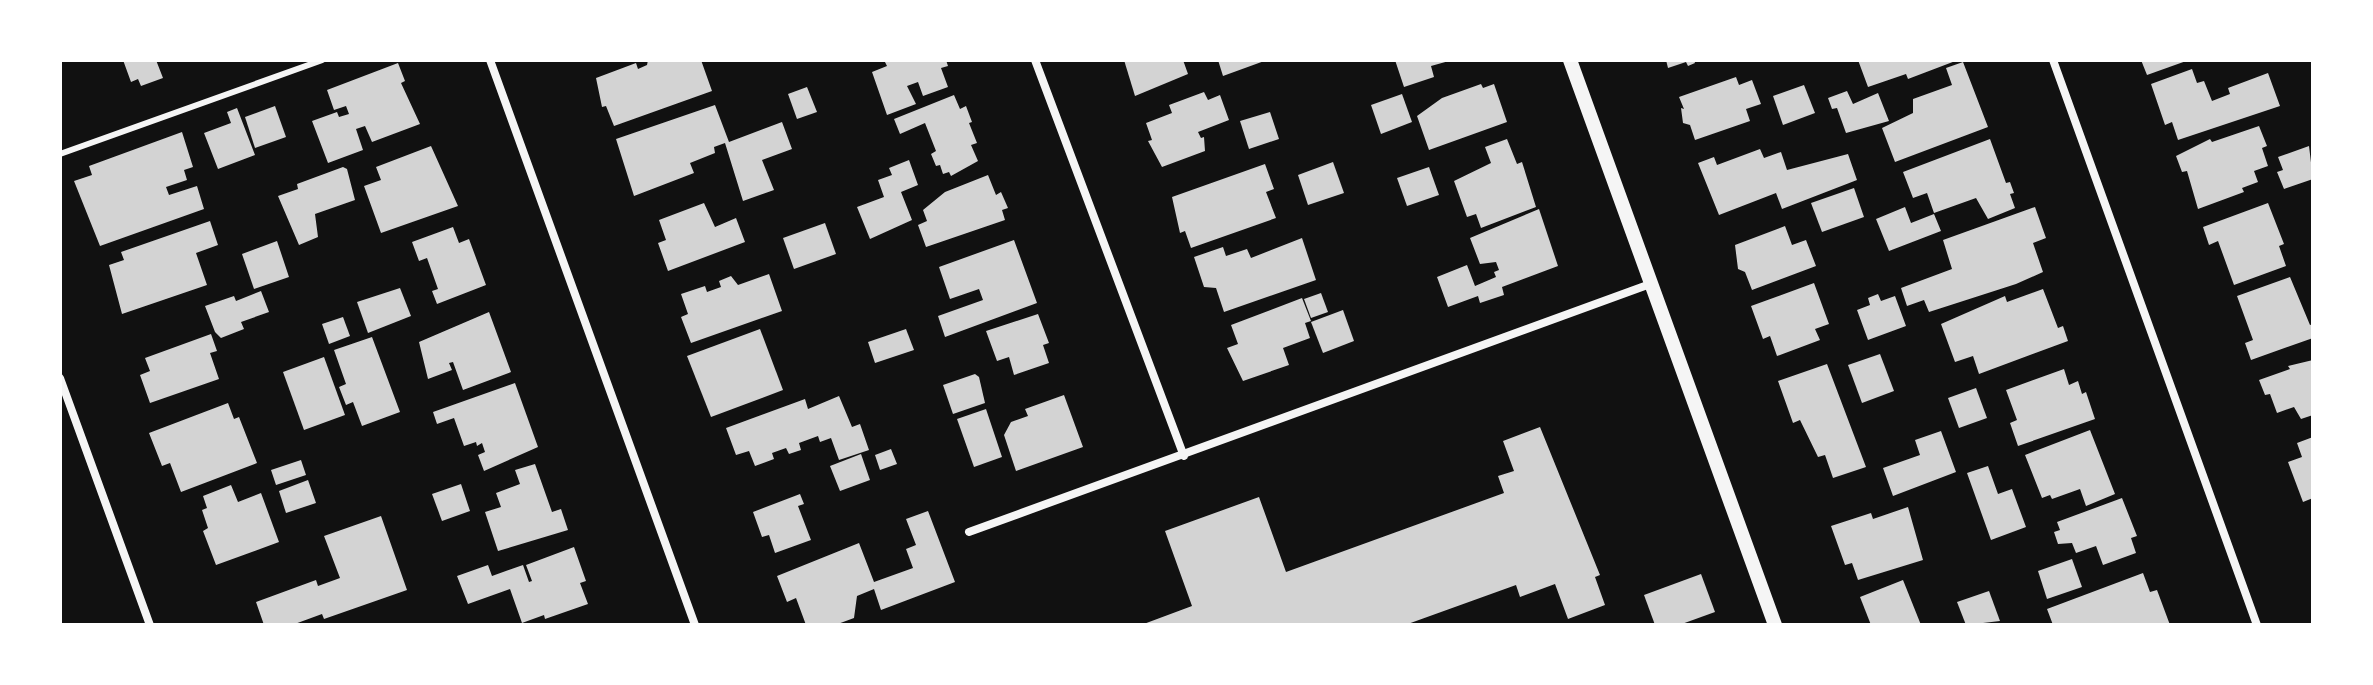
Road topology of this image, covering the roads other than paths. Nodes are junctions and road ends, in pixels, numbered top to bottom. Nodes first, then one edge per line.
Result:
1 (322, 60) edge
2 (490, 60) edge
3 (1035, 60) edge
4 (1570, 60) edge
5 (2053, 60) edge
6 (60, 154) edge
7 (1650, 284) junction
8 (60, 378) edge
9 (1184, 456) junction
10 (969, 532) dead end
11 (150, 625) edge
12 (695, 625) edge
13 (1775, 625) edge
14 (2257, 625) edge

1 - 6 lane
2 - 12 street
3 - 9 street
4 - 7 street
5 - 14 street
7 - 9 street
7 - 13 street
8 - 11 street
9 - 10 street

